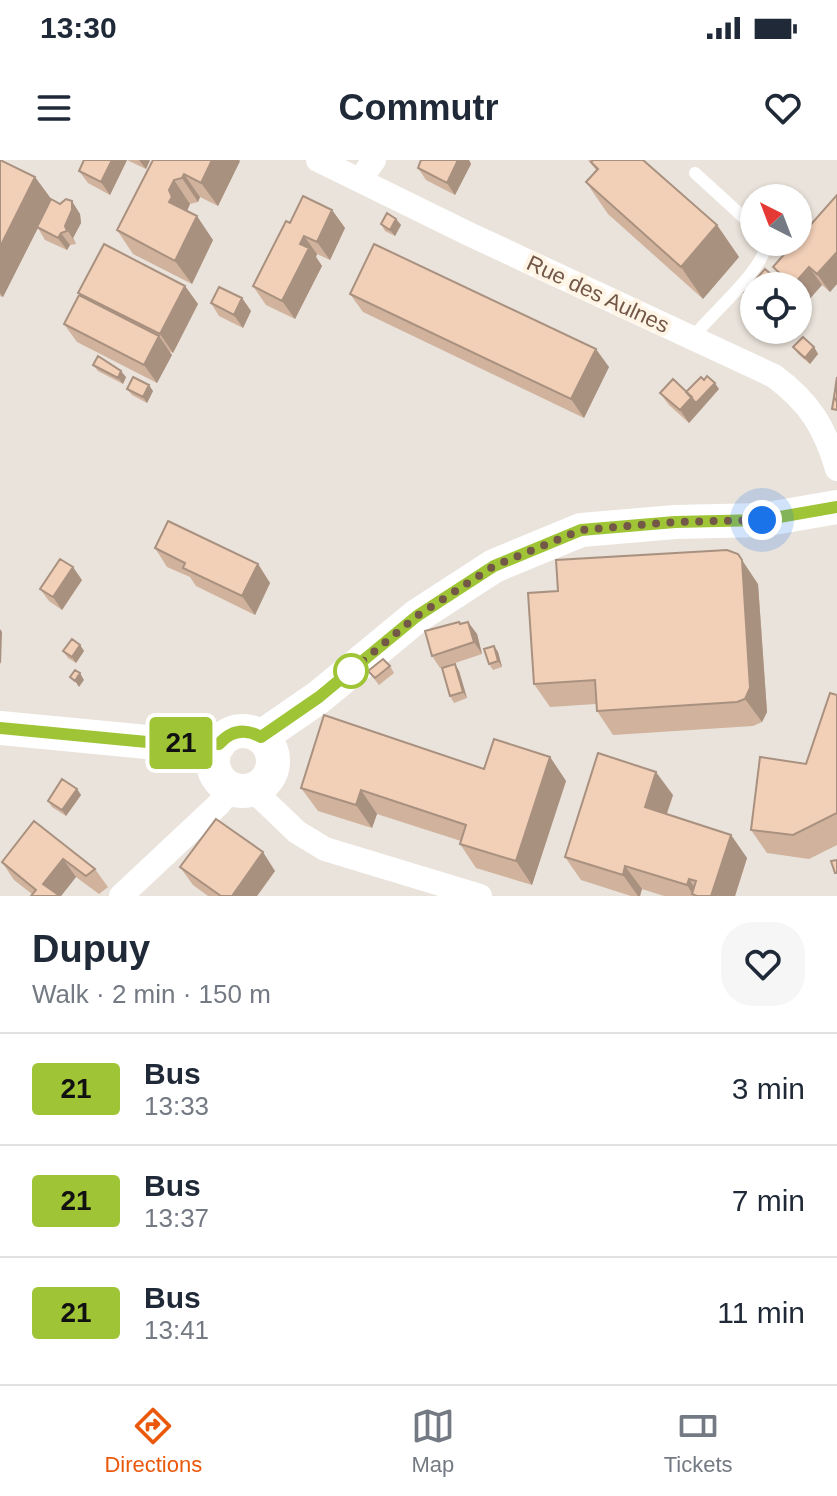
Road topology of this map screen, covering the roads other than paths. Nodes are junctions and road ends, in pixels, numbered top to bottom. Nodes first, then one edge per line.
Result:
1 (318, 160) edge
2 (374, 160) edge
3 (695, 173) dead end
4 (360, 180) junction
5 (740, 214) edge
6 (763, 256) edge
7 (693, 337) junction
8 (837, 469) edge
9 (837, 507) edge
10 (0, 728) edge
11 (216, 752) junction
12 (257, 770) junction
13 (121, 896) edge
14 (480, 896) edge

1 - 4 street, Rue des Aulnes
2 - 4 street
3 - 5 lane
4 - 7 street, Rue des Aulnes
6 - 7 lane
7 - 8 street, Rue des Aulnes
9 - 12 street
10 - 11 street
11 - 12 street
11 - 12 street
12 - 13 street
12 - 14 street

